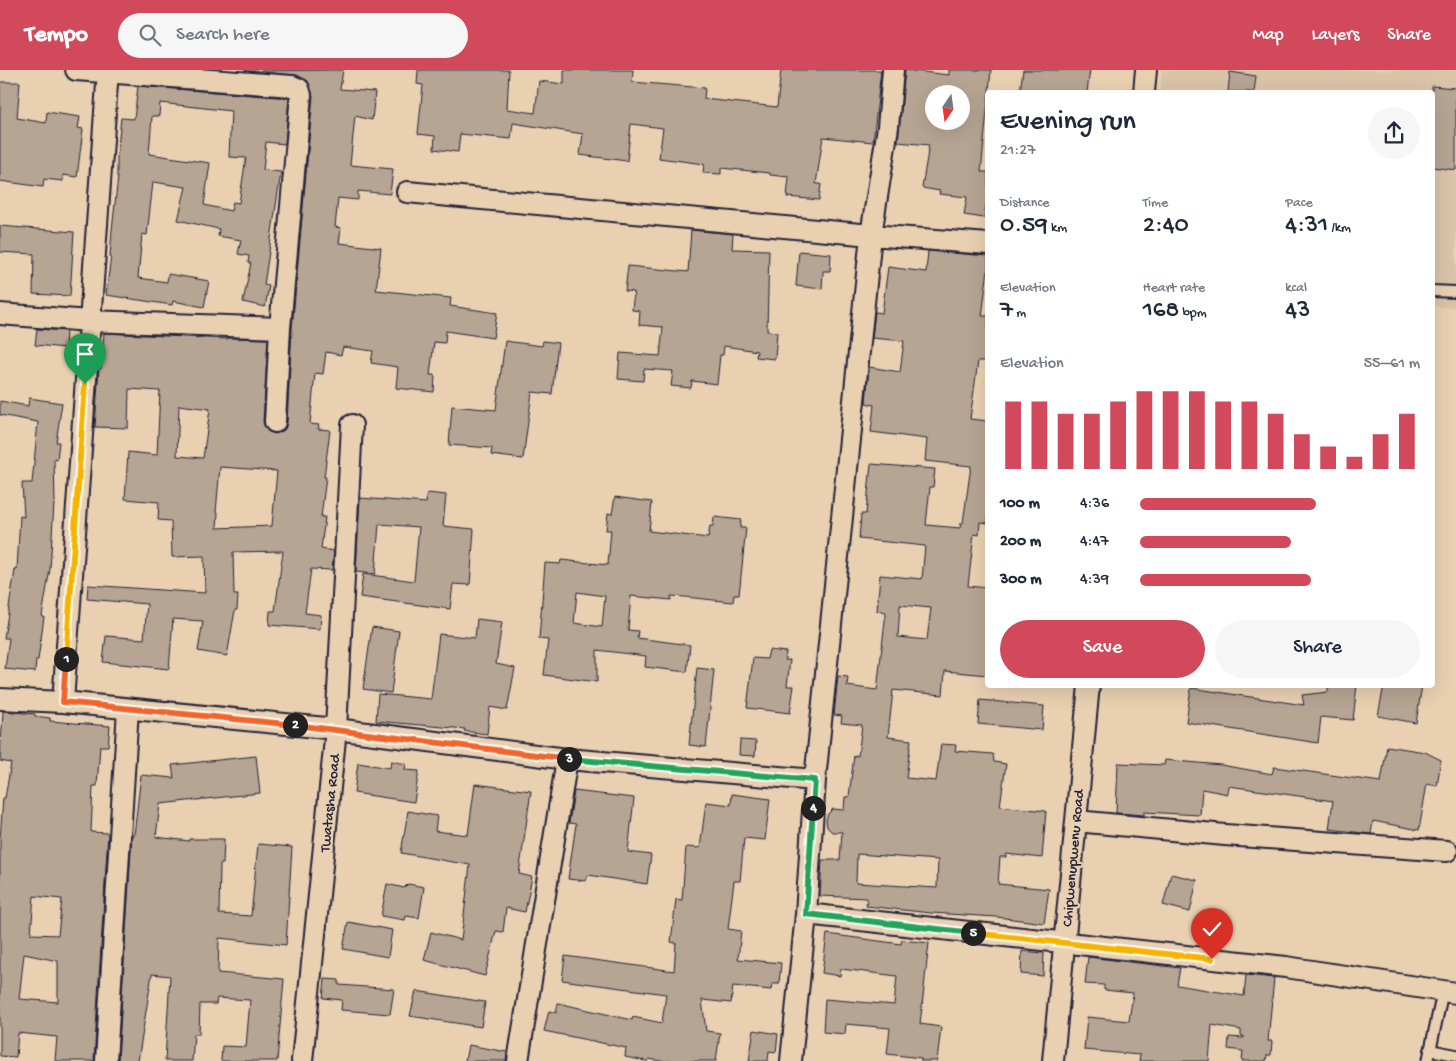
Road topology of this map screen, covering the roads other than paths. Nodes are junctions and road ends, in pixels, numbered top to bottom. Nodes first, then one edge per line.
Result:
1 (76, 70) edge
2 (893, 70) edge
3 (1146, 70) edge
4 (108, 71) edge
5 (1144, 90) edge
6 (407, 192) dead end
7 (871, 235) junction
8 (985, 244) edge
9 (1435, 291) edge
10 (1456, 292) edge
11 (0, 314) edge
12 (89, 321) junction
13 (280, 328) junction
14 (275, 422) dead end
15 (352, 425) dead end
16 (1088, 688) edge
17 (0, 699) edge
18 (63, 702) junction
19 (128, 709) junction
20 (336, 729) junction
21 (568, 759) junction
22 (815, 780) junction
23 (1076, 821) junction
24 (1447, 851) dead end
25 (806, 914) junction
26 (1064, 943) junction
27 (1449, 992) edge
28 (1430, 1050) junction
29 (1456, 1055) edge
30 (106, 1061) edge
31 (302, 1061) edge
32 (518, 1061) edge
33 (791, 1061) edge
34 (1053, 1061) edge
35 (1428, 1061) edge

1 - 4 street
2 - 7 street
3 - 5 street
4 - 12 street
4 - 13 street
6 - 7 street
7 - 8 street
7 - 22 street
9 - 10 lane
11 - 12 street
12 - 13 street
12 - 18 street
13 - 14 street
15 - 20 street, Twatasha Road
16 - 23 street, Chipwenupwenu Road
17 - 18 street
18 - 19 street
19 - 20 street
19 - 30 street
20 - 21 street
20 - 31 street, Twatasha Road
21 - 22 street
21 - 32 street
22 - 25 street
23 - 24 street
23 - 26 street, Chipwenupwenu Road
25 - 26 street
25 - 33 street
26 - 27 street
26 - 34 street, Chipwenupwenu Road
27 - 28 lane
28 - 29 lane
28 - 35 lane

